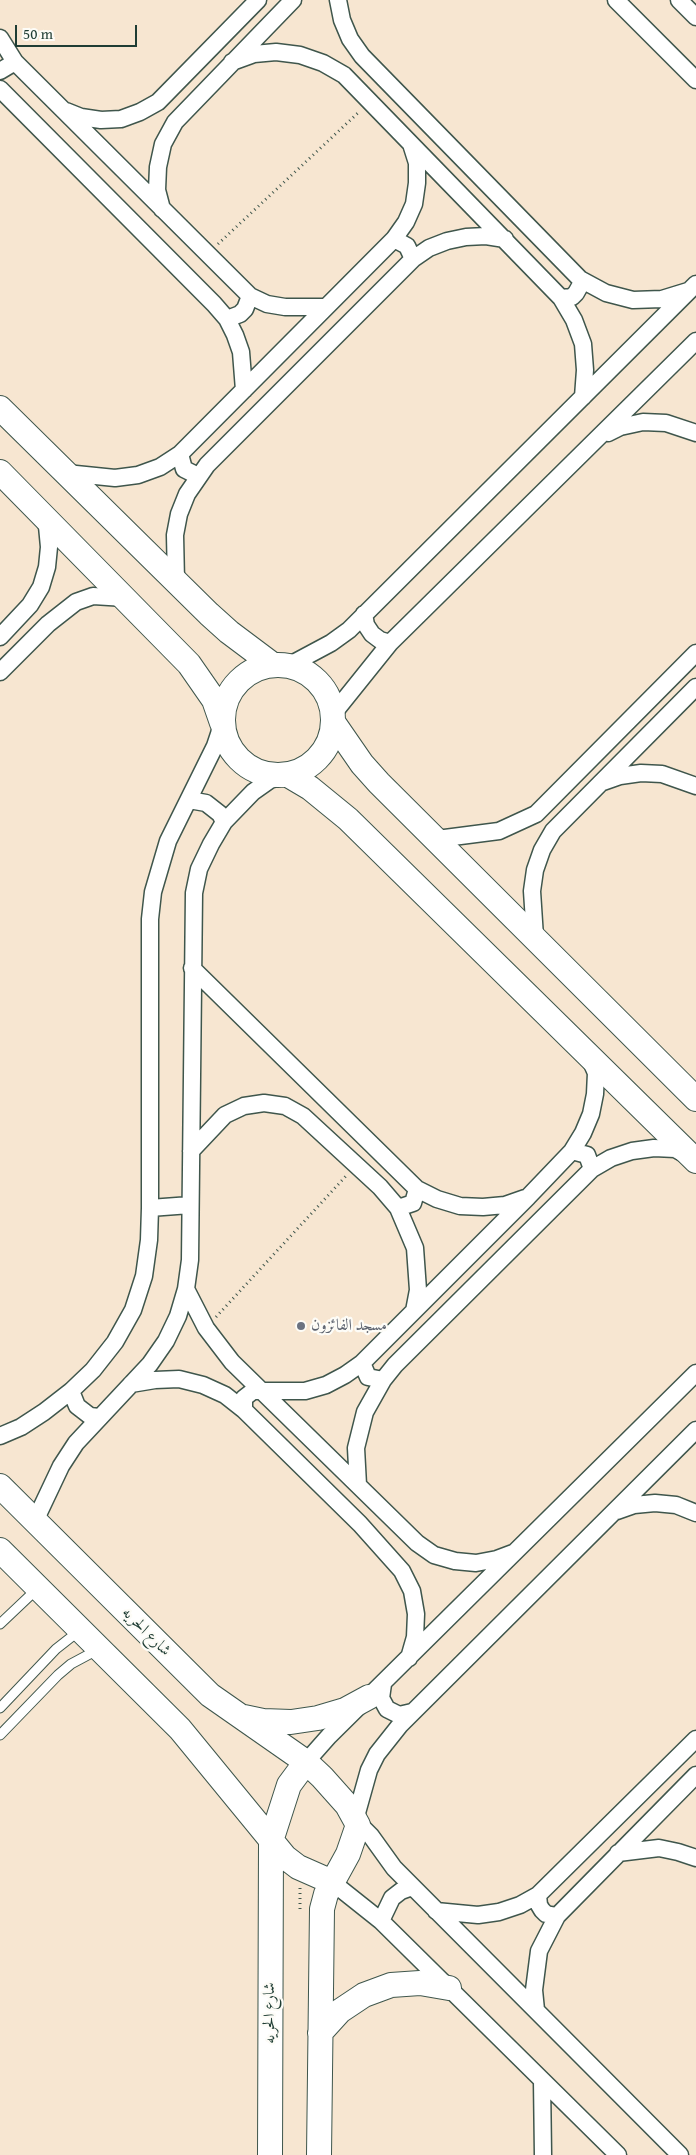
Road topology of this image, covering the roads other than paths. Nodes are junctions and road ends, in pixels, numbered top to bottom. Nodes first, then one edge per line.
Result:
1 (258, 0) edge
2 (293, 0) edge
3 (338, 0) edge
4 (616, 0) edge
5 (679, 0) edge
6 (696, 17) edge
7 (0, 38) edge
8 (362, 56) junction
9 (15, 62) junction
10 (232, 62) junction
11 (0, 71) edge
12 (344, 75) junction
13 (696, 80) edge
14 (172, 87) junction
15 (0, 88) edge
16 (190, 105) junction
17 (62, 110) junction
18 (411, 144) junction
19 (162, 211) junction
20 (394, 239) junction
21 (506, 239) junction
22 (413, 259) junction
23 (580, 279) junction
24 (693, 287) edge
25 (250, 296) junction
26 (562, 298) junction
27 (326, 307) junction
28 (227, 319) junction
29 (696, 341) edge
30 (244, 390) junction
31 (583, 397) junction
32 (0, 408) edge
33 (696, 433) edge
34 (599, 437) junction
35 (180, 454) junction
36 (0, 472) edge
37 (66, 473) junction
38 (198, 476) junction
39 (37, 509) junction
40 (176, 581) junction
41 (125, 598) junction
42 (30, 605) junction
43 (364, 614) junction
44 (48, 624) junction
45 (0, 636) edge
46 (390, 643) junction
47 (696, 653) edge
48 (280, 666) junction
49 (0, 672) edge
50 (696, 687) edge
51 (333, 718) junction
52 (222, 724) junction
53 (287, 775) junction
54 (601, 783) junction
55 (696, 786) edge
56 (188, 800) junction
57 (536, 814) junction
58 (224, 822) junction
59 (553, 831) junction
60 (437, 839) junction
61 (535, 937) junction
62 (192, 968) junction
63 (589, 1057) junction
64 (696, 1099) edge
65 (572, 1151) junction
66 (191, 1152) junction
67 (695, 1161) edge
68 (592, 1169) junction
69 (417, 1189) junction
70 (528, 1197) junction
71 (190, 1205) junction
72 (150, 1208) junction
73 (398, 1208) junction
74 (186, 1289) junction
75 (414, 1311) junction
76 (362, 1363) junction
77 (696, 1374) edge
78 (382, 1380) junction
79 (131, 1384) junction
80 (71, 1391) junction
81 (261, 1391) junction
82 (244, 1410) junction
83 (98, 1417) junction
84 (696, 1430) edge
85 (0, 1436) edge
86 (358, 1485) junction
87 (0, 1486) edge
88 (379, 1505) junction
89 (614, 1511) junction
90 (696, 1513) edge
91 (35, 1521) junction
92 (360, 1524) junction
93 (0, 1550) edge
94 (517, 1551) junction
95 (38, 1587) junction
96 (0, 1624) edge
97 (80, 1630) junction
98 (99, 1649) junction
99 (409, 1659) junction
100 (376, 1690) junction
101 (0, 1708) edge
102 (412, 1712) junction
103 (236, 1715) junction
104 (0, 1735) edge
105 (696, 1739) edge
106 (306, 1762) junction
107 (696, 1776) edge
108 (355, 1820) junction
109 (271, 1841) junction
110 (618, 1853) junction
111 (696, 1858) edge
112 (332, 1882) junction
113 (412, 1887) junction
114 (538, 1895) junction
115 (436, 1911) junction
116 (557, 1916) junction
117 (381, 1920) junction
118 (449, 1988) junction
119 (536, 2010) junction
120 (320, 2033) junction
121 (542, 2080) junction
122 (270, 2155) edge
123 (319, 2155) edge
124 (543, 2155) edge
125 (618, 2155) edge
126 (680, 2155) edge

1 - 14 street
2 - 10 street
3 - 8 street
4 - 13 street
5 - 6 street
7 - 9 street
8 - 12 street
8 - 23 street
9 - 11 street
9 - 17 street
10 - 12 street
10 - 16 street
12 - 18 street
14 - 16 street
14 - 17 street
15 - 28 street
16 - 19 street
17 - 19 street
18 - 20 street
18 - 21 street
19 - 25 street
20 - 22 street
20 - 27 street
21 - 22 street
21 - 26 street
22 - 38 street
23 - 24 street
23 - 26 street
24 - 31 street
25 - 27 street
25 - 28 street
26 - 31 street
27 - 30 street
28 - 30 street
29 - 34 street
30 - 35 street
31 - 43 street
32 - 37 street
33 - 34 street
34 - 46 street
35 - 37 street
35 - 38 street
36 - 39 street
37 - 40 street
38 - 40 street
39 - 41 street
39 - 42 street
40 - 48 street
41 - 44 street
41 - 52 street
42 - 44 street
42 - 45 street
43 - 46 street
43 - 48 street
44 - 49 street
46 - 51 street
47 - 57 street
48 - 51 street
48 - 52 street
50 - 54 street
51 - 53 street
51 - 60 street
52 - 53 street
52 - 56 street
53 - 58 street
53 - 63 street
54 - 55 street
54 - 59 street
56 - 58 street
56 - 72 street
57 - 59 street
57 - 60 street
58 - 62 street
59 - 61 street
60 - 61 street
61 - 64 street
62 - 66 street
62 - 69 street
63 - 65 street
63 - 67 street
65 - 68 street
65 - 70 street
66 - 71 street
66 - 73 street
67 - 68 street
68 - 78 street
69 - 70 street
69 - 73 street
70 - 75 street
71 - 72 street
71 - 74 street
72 - 80 street
73 - 75 street
74 - 79 street
74 - 81 street
75 - 76 street
76 - 78 street
76 - 81 street
77 - 94 street
78 - 86 street
79 - 82 street
79 - 83 street
80 - 83 street
80 - 85 street
81 - 82 street
81 - 86 street
82 - 92 street
83 - 91 street
84 - 89 street
86 - 88 street
87 - 91 street, شارع الحريه
88 - 92 street
88 - 94 street
89 - 90 street
89 - 102 street
91 - 103 street, شارع الحريه
92 - 99 street
93 - 95 street
94 - 99 street
95 - 96 lane
95 - 97 street
97 - 98 street
97 - 101 lane
98 - 104 lane
98 - 109 street
99 - 100 street
100 - 102 street
100 - 103 street
100 - 106 street
102 - 108 street
103 - 106 street, شارع الحريه
105 - 114 street
106 - 108 street, شارع الحريه
106 - 109 street, شارع الحريه
107 - 110 street
108 - 112 street
108 - 113 street
109 - 112 street
109 - 122 street, شارع الحريه
110 - 111 street
110 - 116 street
112 - 117 street
112 - 120 street
113 - 115 street
113 - 117 street
114 - 115 street
114 - 116 street
115 - 119 street
116 - 119 street
117 - 118 street
118 - 120 street
118 - 121 street
119 - 126 street
120 - 123 street
121 - 124 street
121 - 125 street

